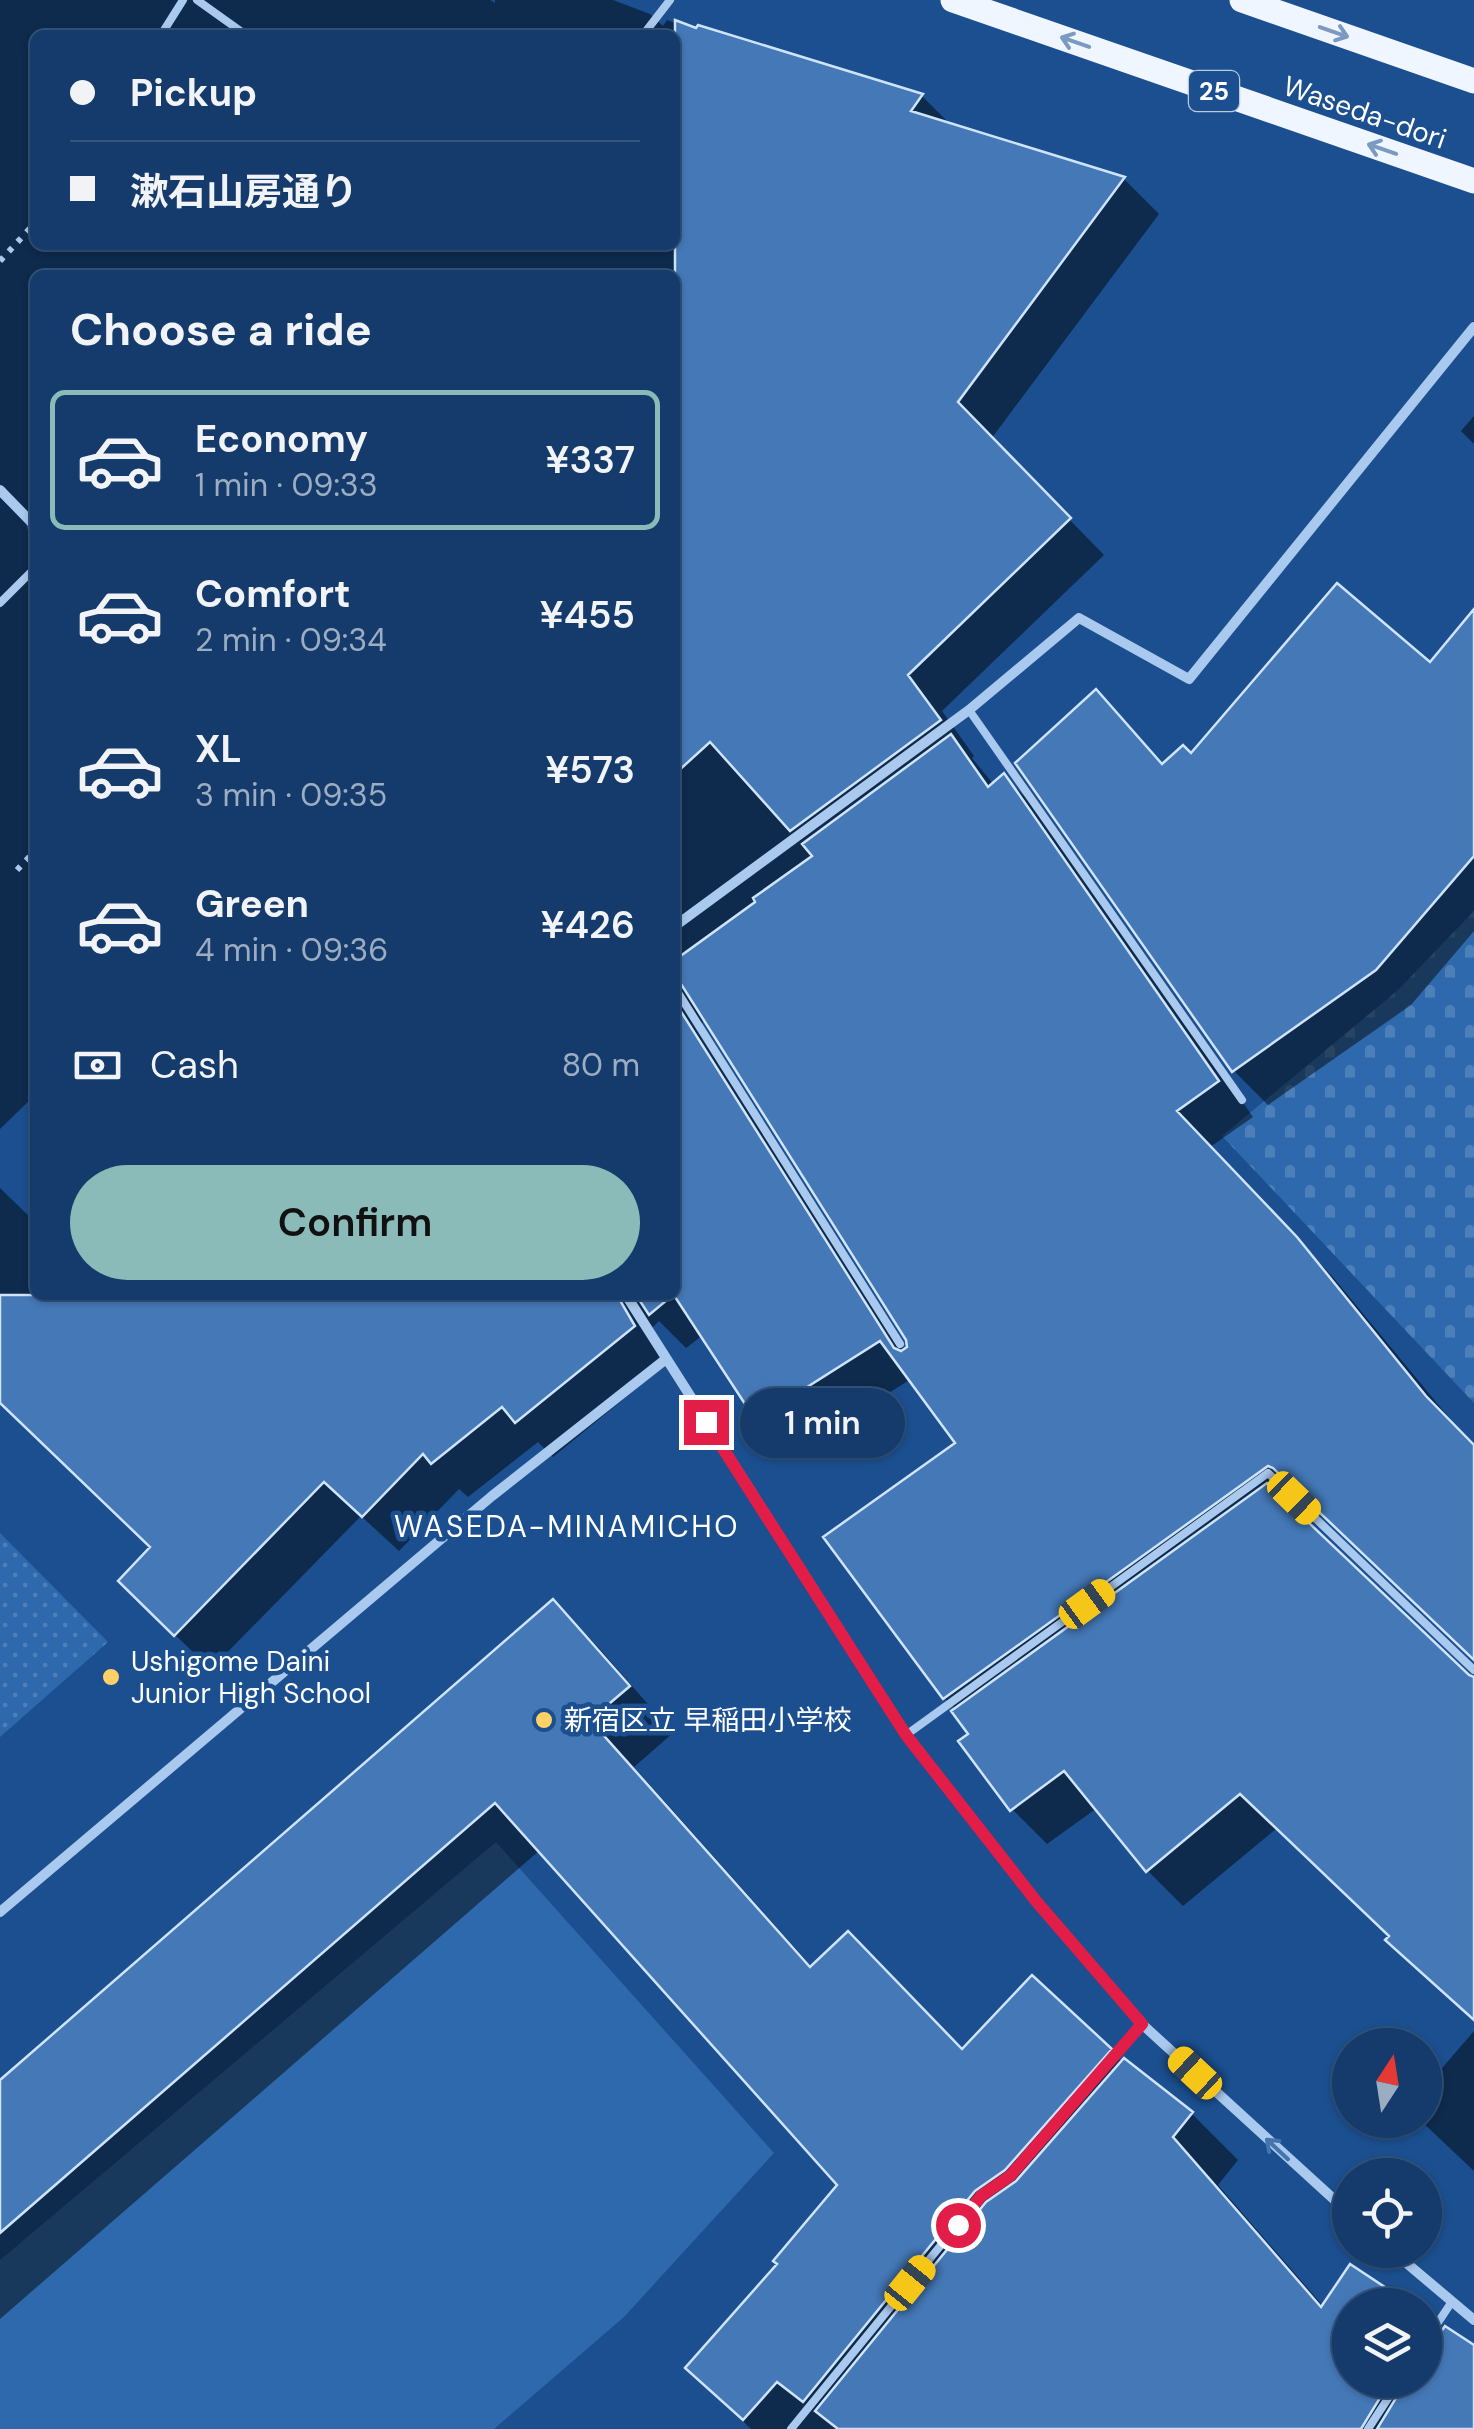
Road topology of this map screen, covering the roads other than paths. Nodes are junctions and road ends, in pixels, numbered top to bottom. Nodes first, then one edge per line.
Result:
1 (182, 0) edge
2 (197, 0) edge
3 (670, 0) edge
4 (953, 0) edge
5 (1242, 0) edge
6 (164, 30) edge
7 (239, 30) edge
8 (647, 30) edge
9 (1474, 81) edge
10 (1474, 181) edge
11 (1474, 327) edge
12 (0, 490) edge
13 (30, 521) edge
14 (30, 573) edge
15 (0, 604) edge
16 (969, 710) junction
17 (680, 922) edge
18 (680, 996) edge
19 (1242, 1100) dead end
20 (629, 1300) edge
21 (900, 1344) dead end
22 (666, 1359) junction
23 (1474, 1670) edge
24 (906, 1735) junction
25 (0, 1912) edge
26 (1142, 2024) junction
27 (1332, 2198) edge
28 (1411, 2268) edge
29 (1451, 2303) junction
30 (1442, 2316) edge
31 (1474, 2320) edge
32 (1388, 2398) edge
33 (791, 2429) edge
34 (1368, 2429) edge

1 - 6 lane
2 - 7 lane
3 - 8 lane
10 -> 4 main road, Waseda-dori / 25
5 -> 9 main road
11 - 16 street
12 - 13 street
14 - 15 lane
16 - 17 street
16 - 19 lane
18 - 21 lane
20 - 22 street
22 - 24 street
22 - 25 street
23 - 24 lane
24 - 26 street
27 -> 26 street
26 - 33 lane
28 - 29 street
29 - 30 lane
29 - 31 street
32 - 34 lane

